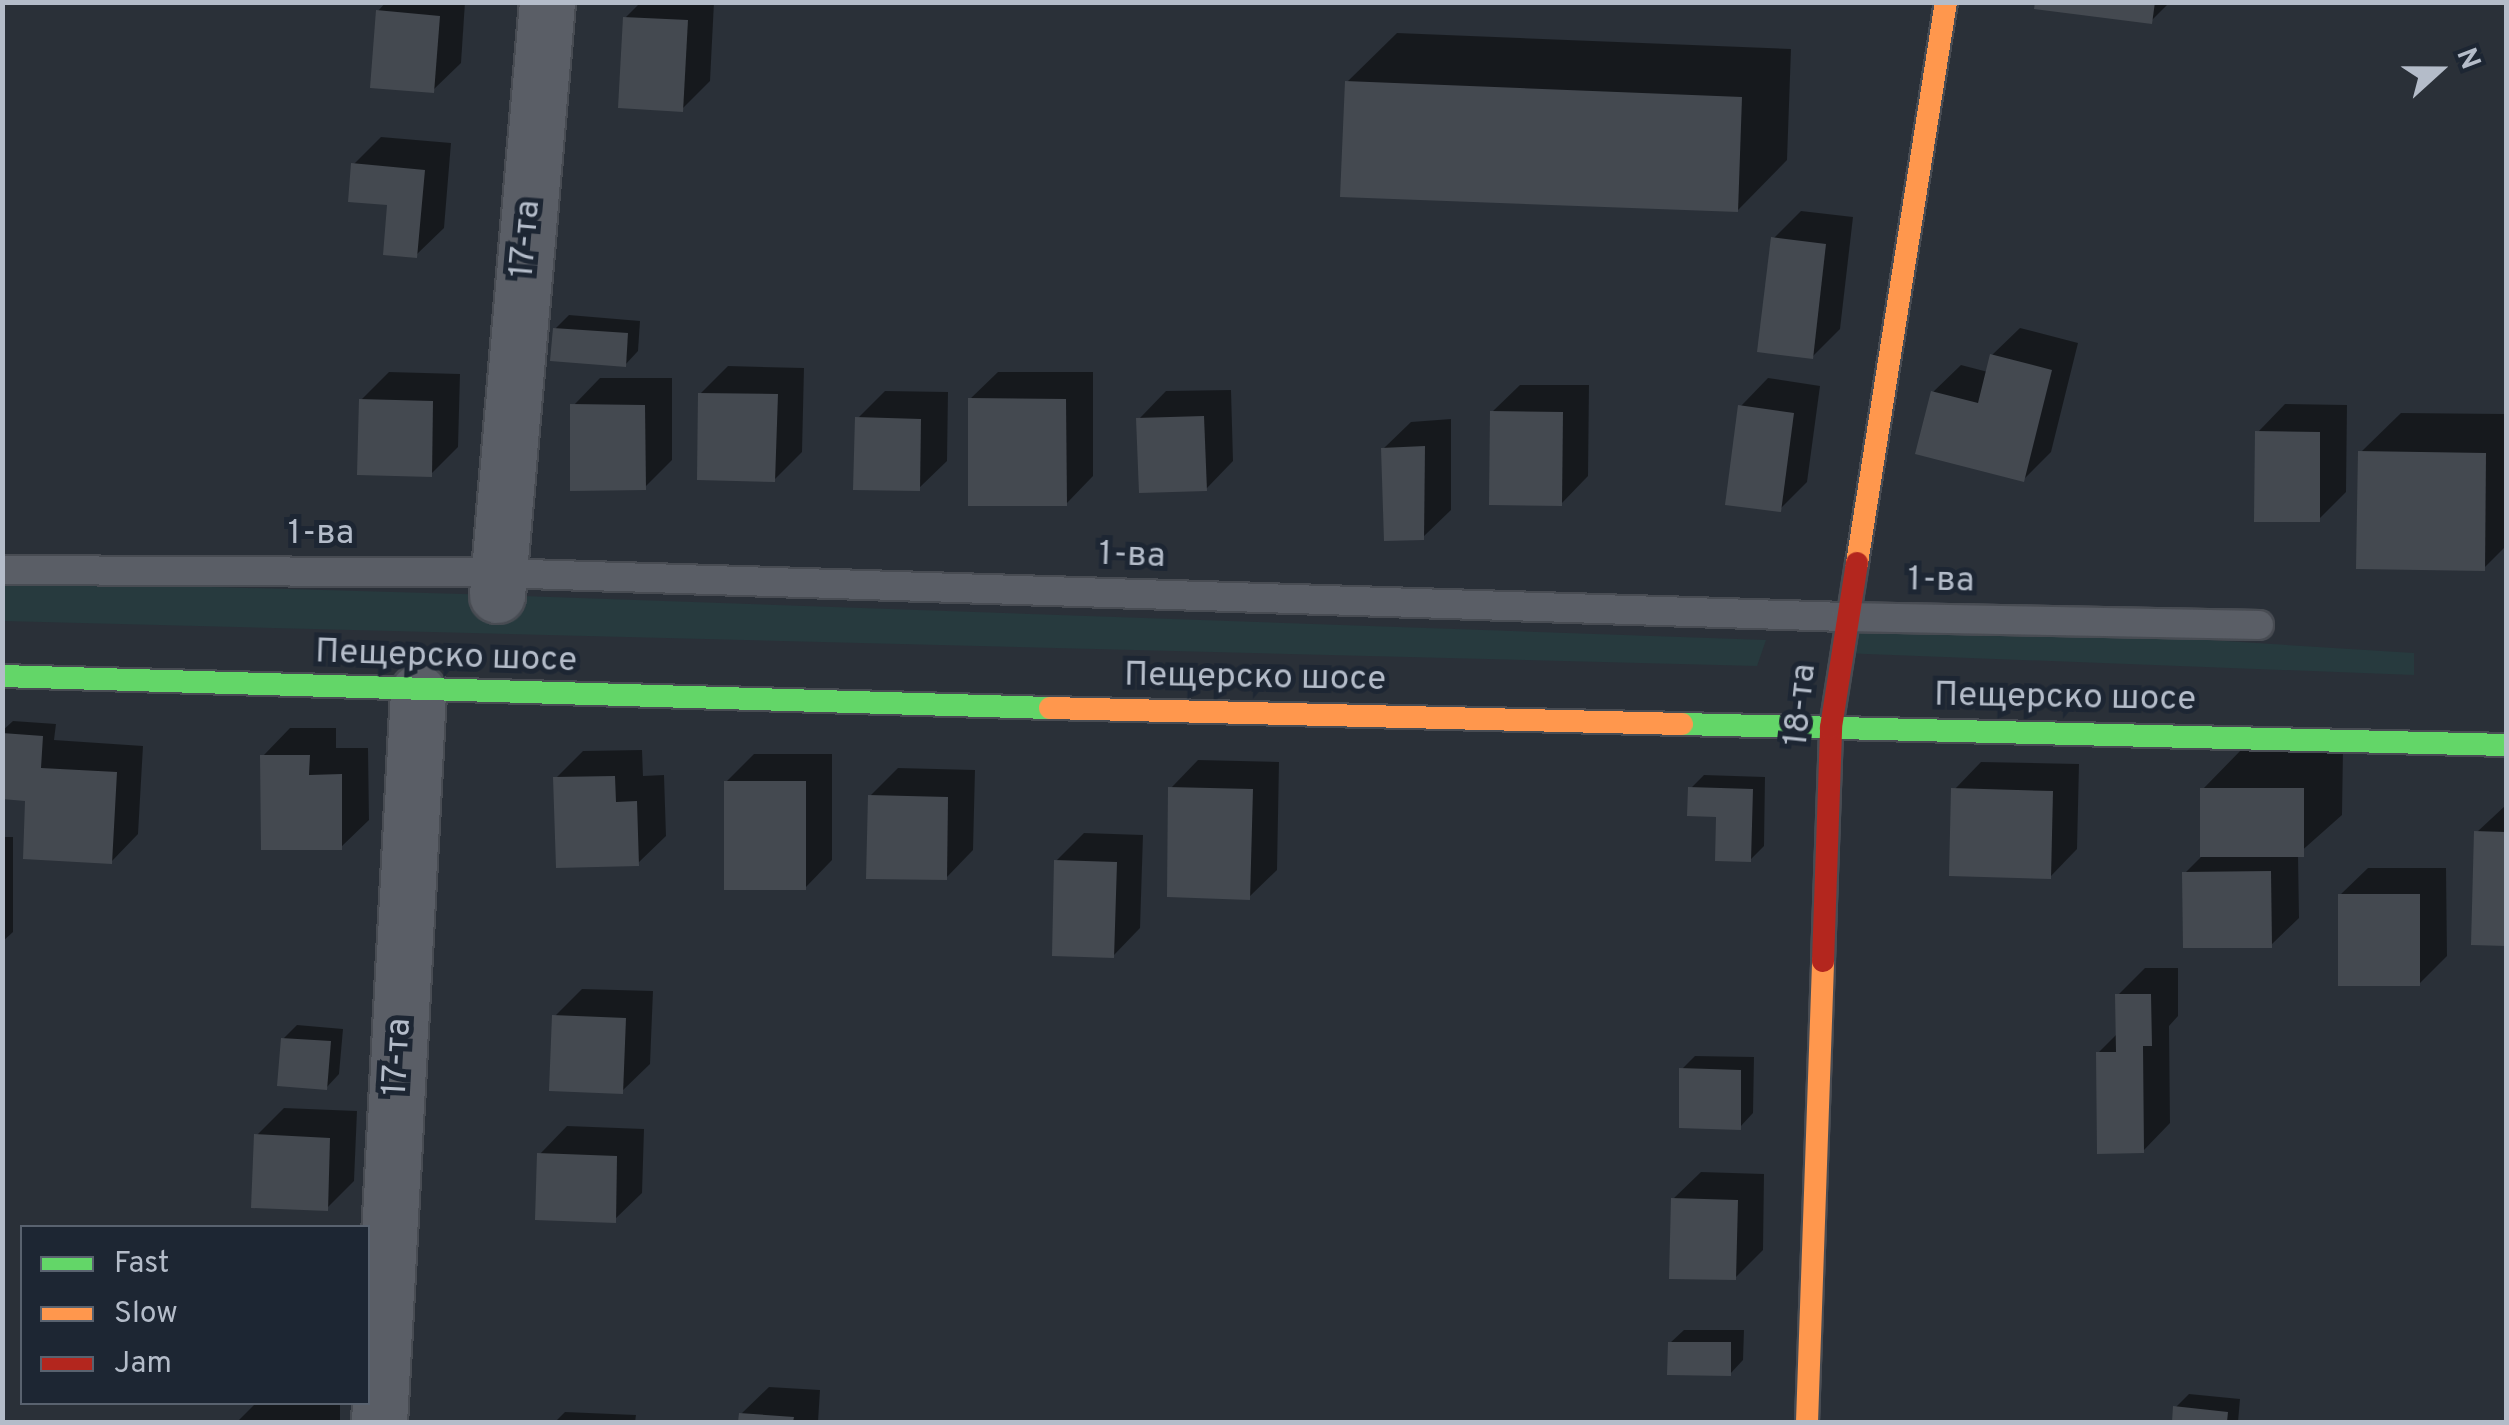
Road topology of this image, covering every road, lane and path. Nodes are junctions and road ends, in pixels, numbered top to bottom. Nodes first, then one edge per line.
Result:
1 (547, 2) edge
2 (1946, 2) edge
3 (2, 570) edge
4 (497, 584) junction
5 (1846, 616) junction
6 (2259, 625) dead end
7 (2, 676) edge
8 (418, 692) junction
9 (1832, 727) junction
10 (2506, 744) edge
11 (379, 1422) edge
12 (1807, 1422) edge

1 - 4 street, 17-та
2 - 5 main road, 18-та
3 - 4 lane, 1-ва
4 - 5 lane, 1-ва
5 - 6 lane, 1-ва
5 - 9 main road, 18-та
7 - 8 main road, Пещерско шосе
8 - 9 main road, Пещерско шосе
8 - 11 street, 17-та
9 - 10 main road, Пещерско шосе
9 - 12 main road, 18-та

